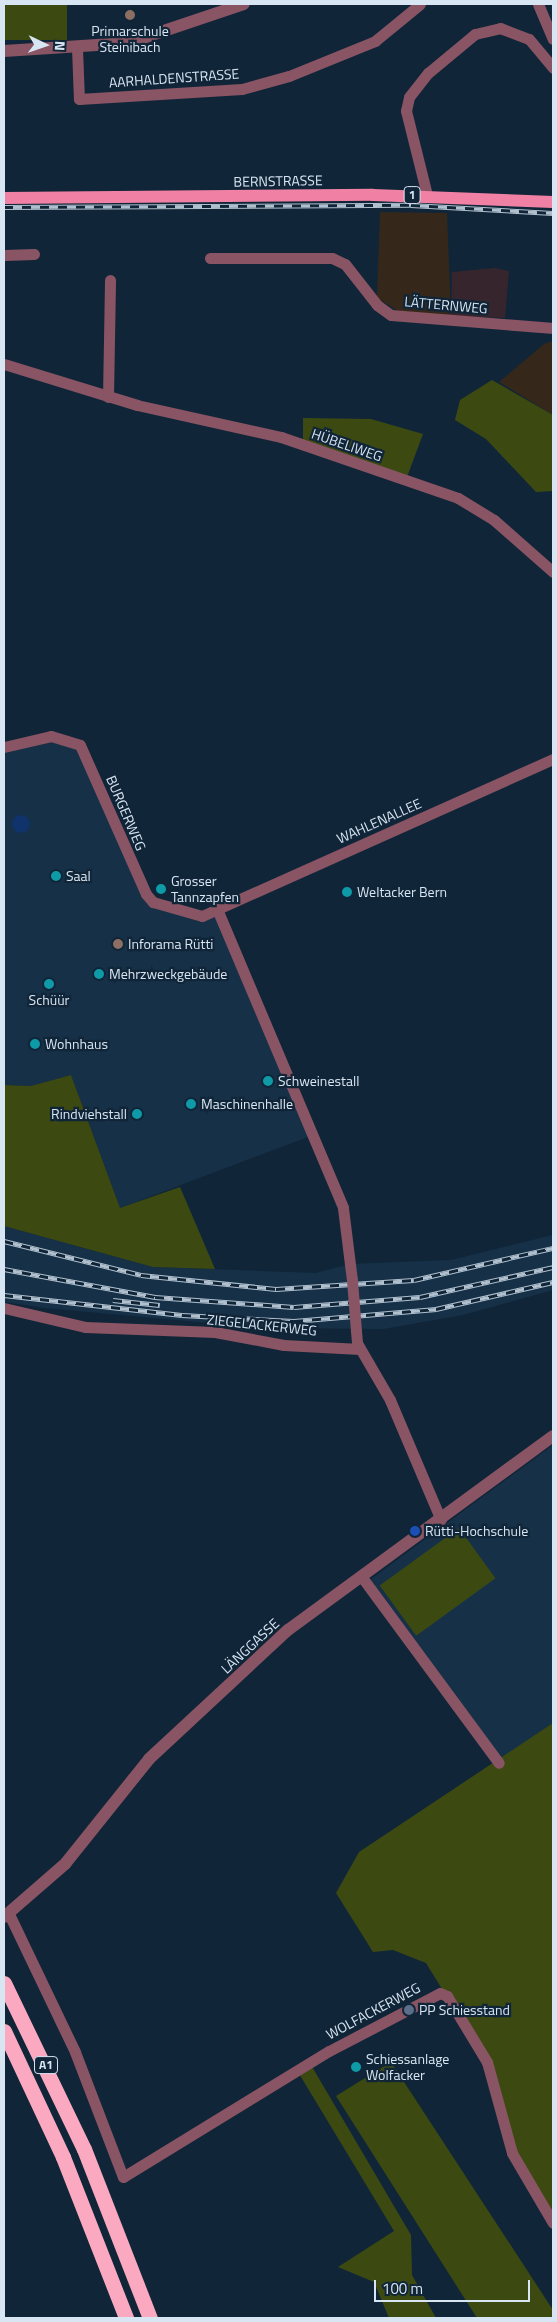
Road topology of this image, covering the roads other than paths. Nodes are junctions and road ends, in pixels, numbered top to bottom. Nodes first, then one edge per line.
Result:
1 (244, 4) edge
2 (420, 4) edge
3 (538, 4) edge
4 (553, 39) edge
5 (77, 48) junction
6 (4, 50) edge
7 (553, 68) edge
8 (427, 195) junction
9 (4, 198) edge
10 (553, 202) edge
11 (34, 254) dead end
12 (4, 255) edge
13 (210, 258) dead end
14 (110, 280) dead end
15 (553, 328) edge
16 (4, 364) edge
17 (108, 397) junction
18 (553, 572) edge
19 (4, 747) edge
20 (553, 759) edge
21 (217, 910) junction
22 (4, 1308) edge
23 (360, 1349) junction
24 (553, 1436) edge
25 (441, 1520) junction
26 (361, 1576) junction
27 (499, 1763) dead end
28 (6, 1915) edge
29 (4, 1983) edge
30 (4, 2031) edge
31 (553, 2223) edge
32 (126, 2318) edge
33 (150, 2318) edge

1 - 5 street
2 - 5 street, AARHALDENSTRASSE
3 - 4 street
5 - 6 street
7 - 8 street
8 - 9 main road, BERNSTRASSE / 1
8 - 10 main road, BERNSTRASSE / 1
11 - 12 street
13 - 15 street, LÄTTERNWEG
14 - 17 street
16 - 17 street, HÜBELIWEG
17 - 18 street, HÜBELIWEG
19 - 21 street, BURGERWEG
20 - 21 street, WAHLENALLEE
21 - 23 street, bridge
22 - 23 street, ZIEGELACKERWEG
23 - 25 street
24 - 25 street, LÄNGGASSE
25 - 26 street, LÄNGGASSE
26 - 27 street
26 - 28 street, LÄNGGASSE
28 - 31 street, WOLFACKERWEG
29 - 33 highway, A1
30 - 32 highway, A1

